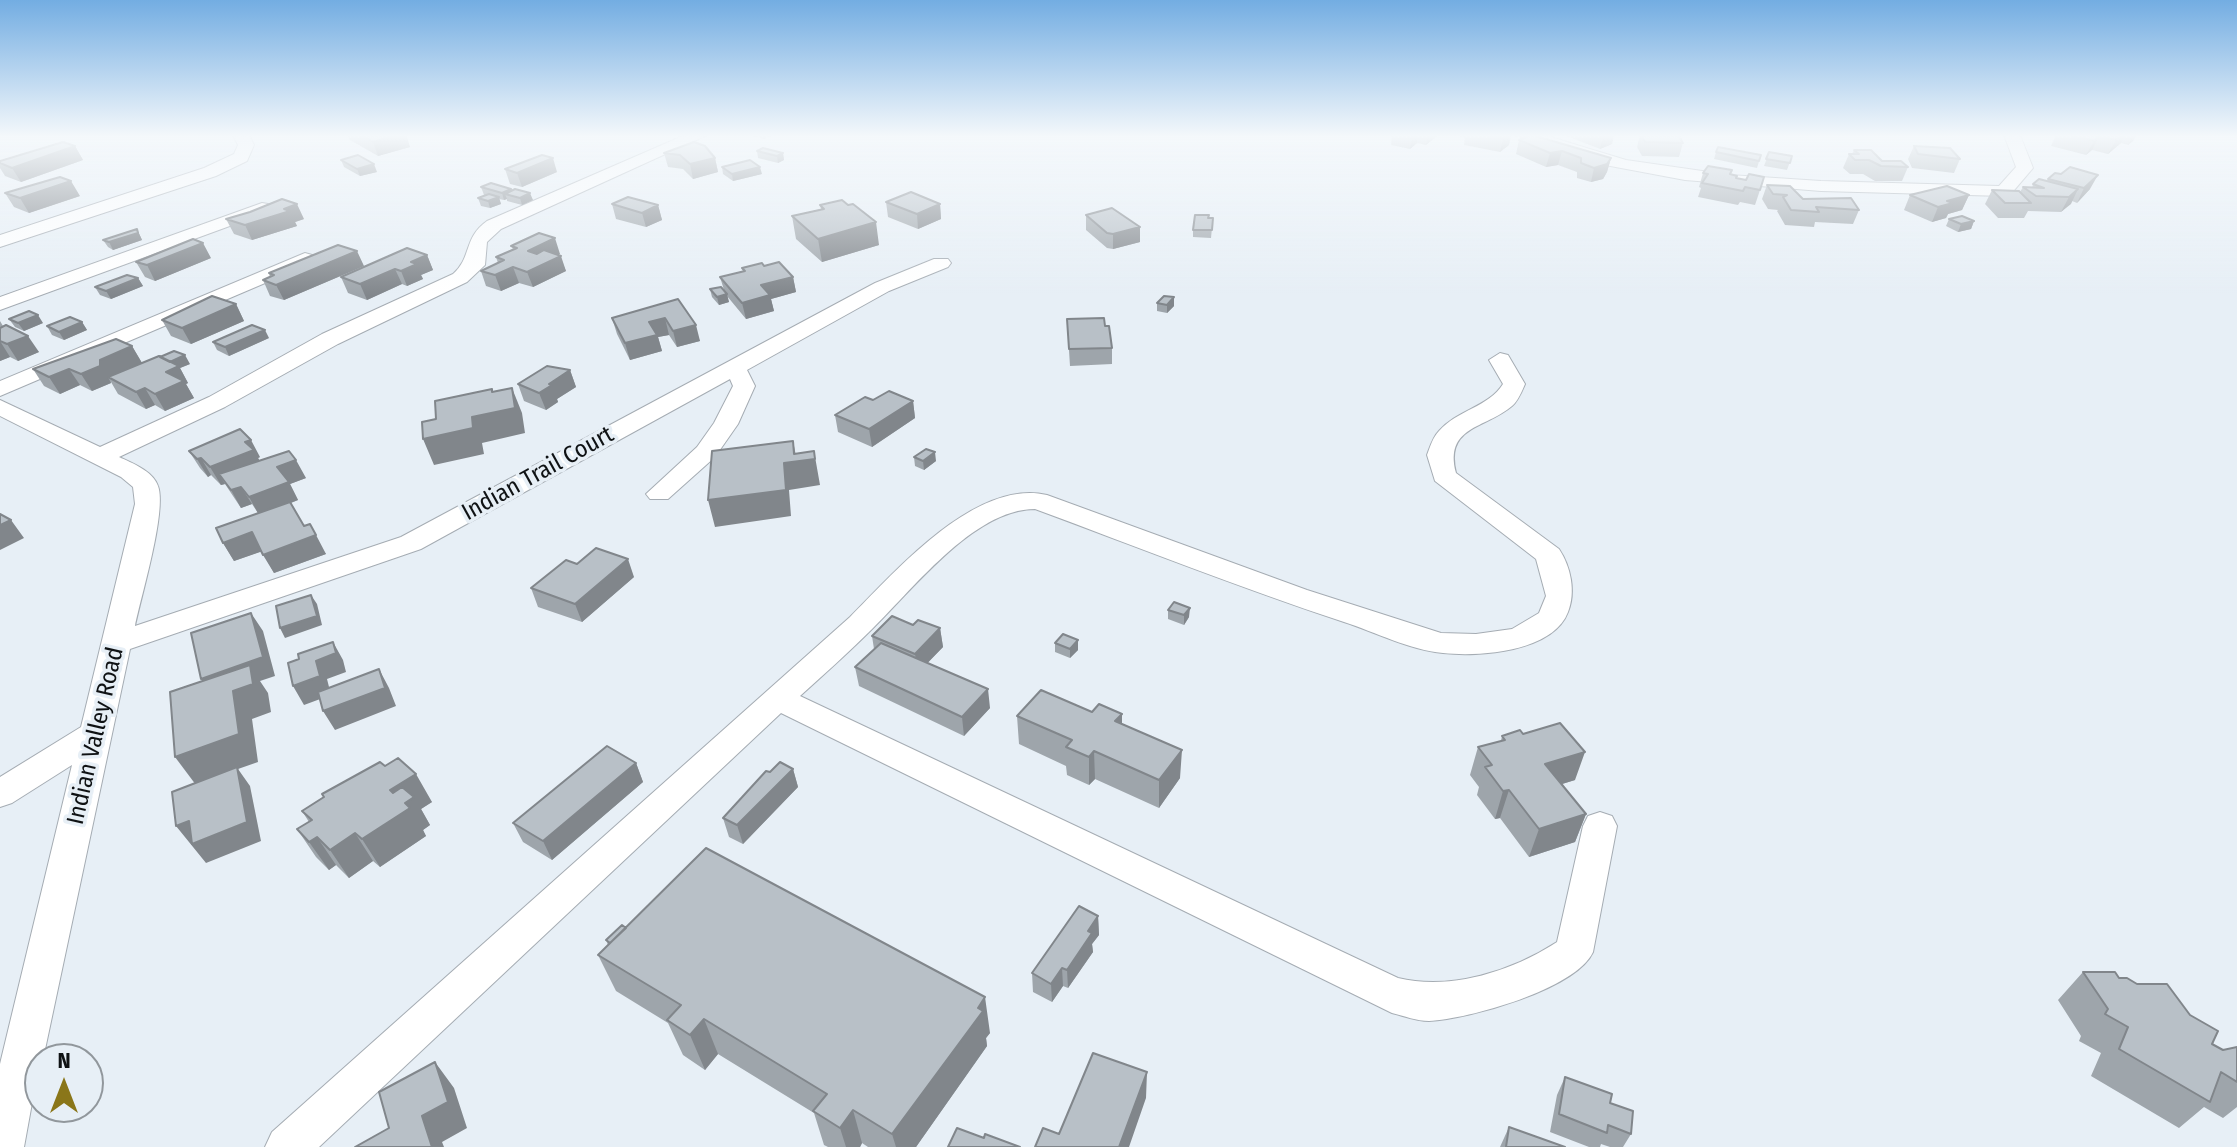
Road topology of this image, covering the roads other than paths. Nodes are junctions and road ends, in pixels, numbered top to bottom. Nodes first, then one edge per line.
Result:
1 (160, 189) edge
2 (577, 189) edge
3 (1928, 189) edge
4 (2006, 189) edge
5 (282, 201) edge
6 (0, 241) edge
7 (328, 249) edge
8 (941, 263) dead end
9 (0, 304) edge
10 (1500, 360) dead end
11 (733, 368) junction
12 (0, 389) edge
13 (0, 407) edge
14 (99, 457) junction
15 (659, 494) dead end
16 (118, 642) junction
17 (777, 698) junction
18 (97, 733) junction
19 (0, 794) edge
20 (1600, 826) dead end
21 (2, 1147) edge
22 (287, 1147) edge

1 - 6 street
2 - 14 street
3 - 4 street
5 - 9 street
7 - 12 street
8 - 11 street, Indian Trail Court
10 - 17 street
11 - 15 street
11 - 16 street, Indian Trail Court
13 - 14 street, Indian Valley Road
14 - 16 street, Indian Valley Road
16 - 18 street, Indian Valley Road
17 - 20 street
17 - 22 street
18 - 19 street
18 - 21 street, Indian Valley Road

